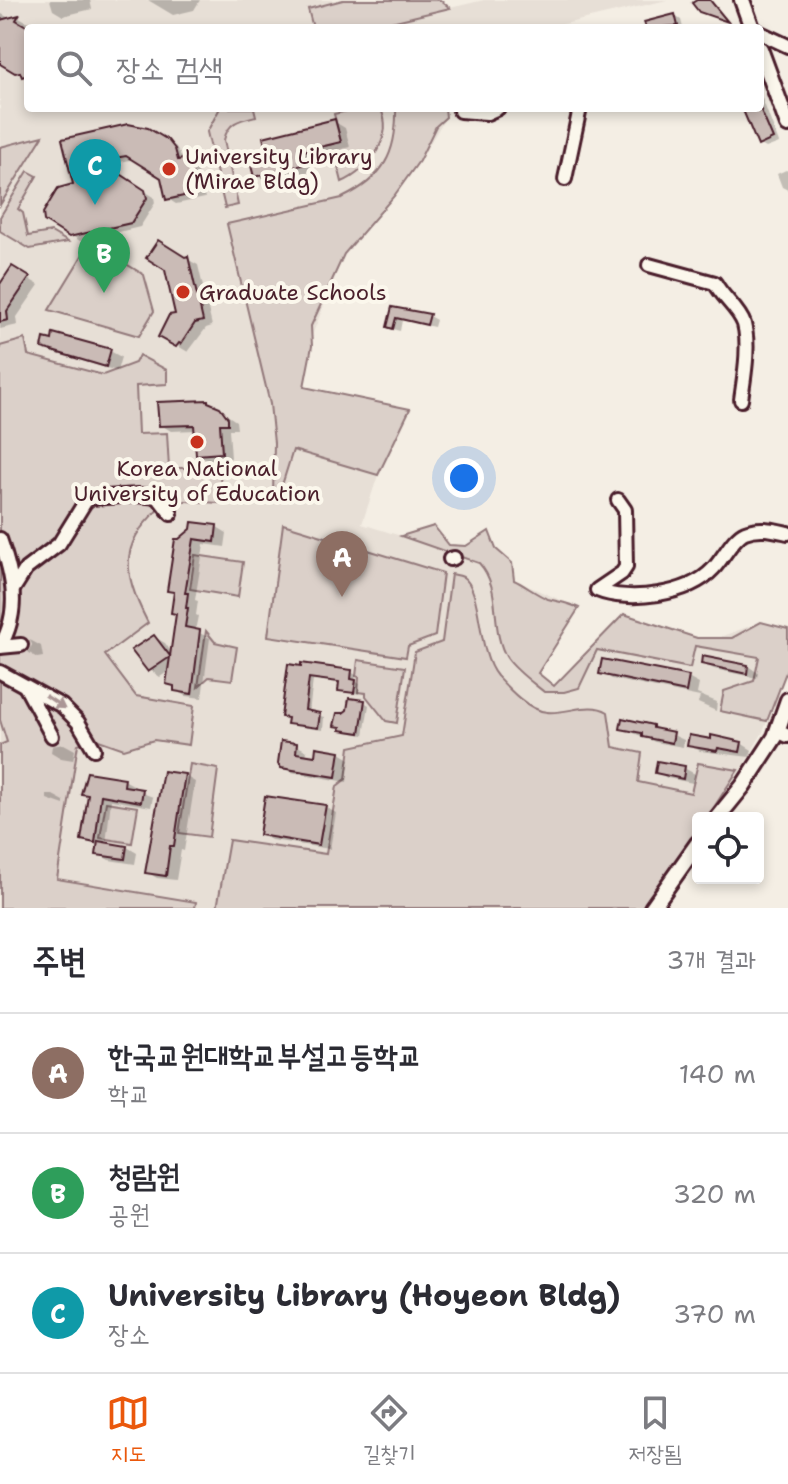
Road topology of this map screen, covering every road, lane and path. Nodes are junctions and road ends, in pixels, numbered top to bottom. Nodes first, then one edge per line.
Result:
1 (742, 0) edge
2 (751, 24) edge
3 (764, 35) edge
4 (788, 46) edge
5 (764, 60) edge
6 (579, 112) edge
7 (788, 125) edge
8 (565, 179) dead end
9 (649, 265) dead end
10 (741, 400) dead end
11 (618, 500) dead end
12 (171, 514) dead end
13 (788, 533) edge
14 (0, 539) edge
15 (14, 588) junction
16 (21, 645) dead end
17 (0, 647) edge
18 (0, 672) edge
19 (25, 686) junction
20 (788, 700) edge
21 (782, 734) edge
22 (52, 736) dead end
23 (94, 749) dead end
24 (722, 812) edge
25 (692, 851) edge
26 (652, 908) edge

1 - 2 main road
3 - 4 street
5 - 7 main road
6 - 8 street
9 - 10 street
11 - 13 street
12 - 15 street
14 - 15 street
15 - 17 street
16 - 17 street
18 - 19 street
19 - 22 street
19 -> 23 street
20 - 21 main road
21 - 24 main road
25 - 26 main road

